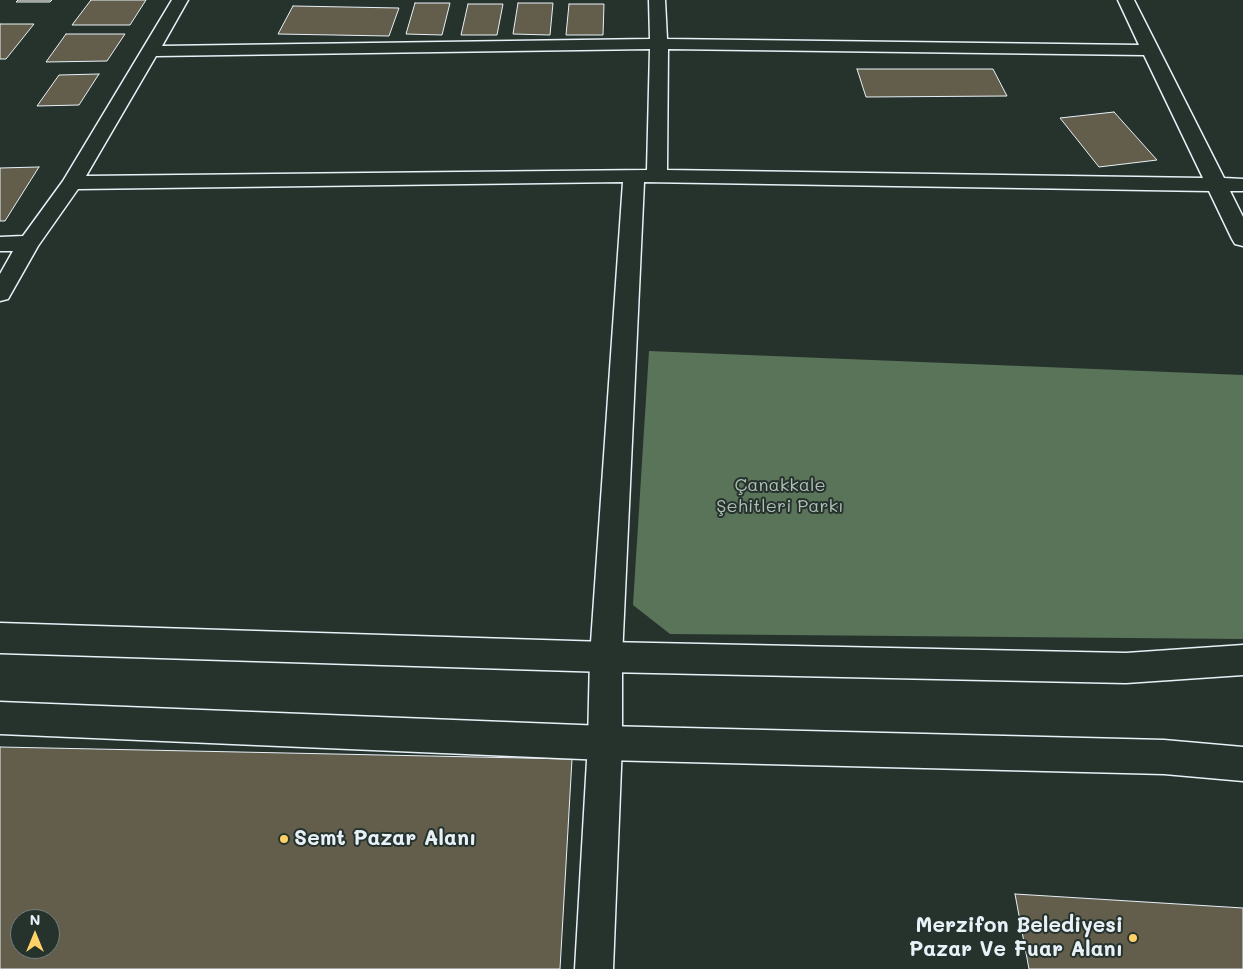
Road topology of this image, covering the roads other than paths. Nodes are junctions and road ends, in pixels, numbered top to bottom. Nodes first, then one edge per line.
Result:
1 (180, 0) edge
2 (657, 0) edge
3 (1126, 0) edge
4 (659, 44) junction
5 (1151, 50) junction
6 (150, 51) junction
7 (645, 176) junction
8 (72, 183) junction
9 (1216, 183) junction
10 (1243, 185) edge
11 (1243, 239) edge
12 (29, 243) junction
13 (0, 244) edge
14 (0, 293) edge
15 (0, 638) edge
16 (606, 657) junction
17 (1243, 660) edge
18 (0, 718) edge
19 (605, 743) junction
20 (1243, 764) edge
21 (594, 969) edge

1 - 6 street
2 - 4 street
3 - 5 street
4 - 5 street
4 - 6 street
4 - 7 street
5 - 9 street
6 - 8 street
7 - 8 street
7 - 9 street
7 - 16 street
8 - 12 street
9 - 10 street
9 - 11 street
12 - 13 street
12 - 14 street
15 - 16 street
16 - 17 street
16 - 19 street
18 - 19 street
19 - 20 street
19 - 21 street

